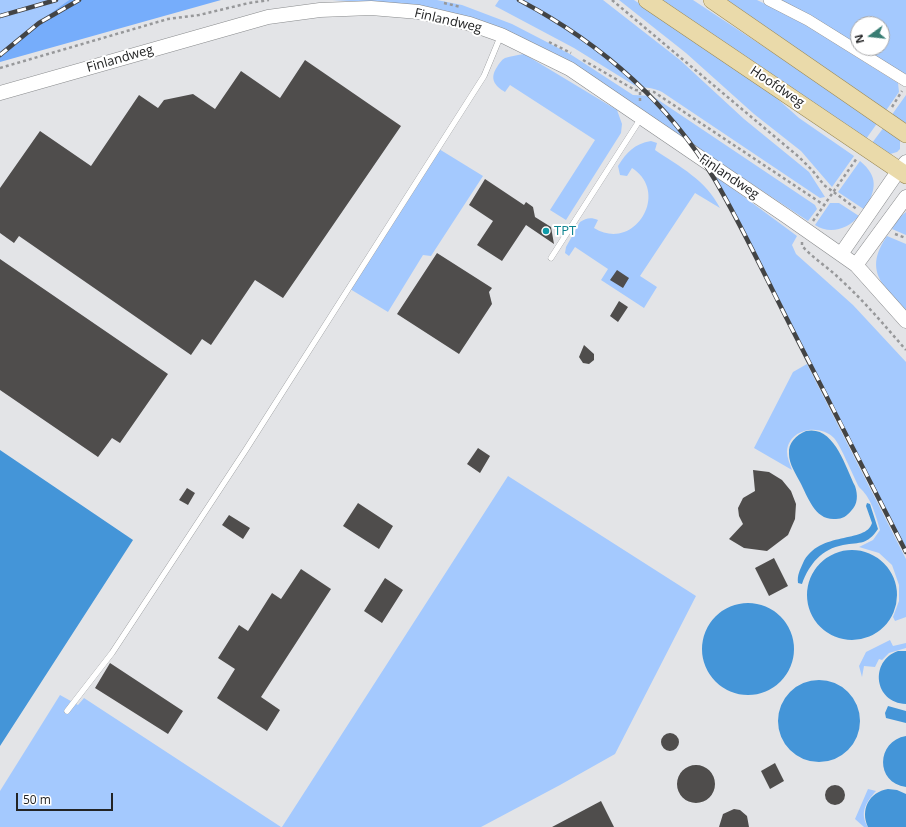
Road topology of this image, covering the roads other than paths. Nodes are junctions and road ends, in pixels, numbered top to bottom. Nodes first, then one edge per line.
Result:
1 (647, 0) edge
2 (712, 0) edge
3 (769, 0) edge
4 (501, 35) junction
5 (906, 81) edge
6 (0, 93) edge
7 (641, 118) junction
8 (906, 134) edge
9 (904, 169) edge
10 (906, 196) edge
11 (842, 254) junction
12 (551, 258) dead end
13 (856, 265) junction
14 (906, 321) edge
15 (67, 711) dead end

1 - 9 main road, Hoofdweg
2 - 8 main road
3 - 5 street
4 - 6 street, Finlandweg
4 - 7 street, Finlandweg
4 - 15 lane
7 - 11 street, Finlandweg
7 - 12 lane
9 - 11 street
10 - 13 street
11 - 13 street, Finlandweg
13 - 14 street, Finlandweg

